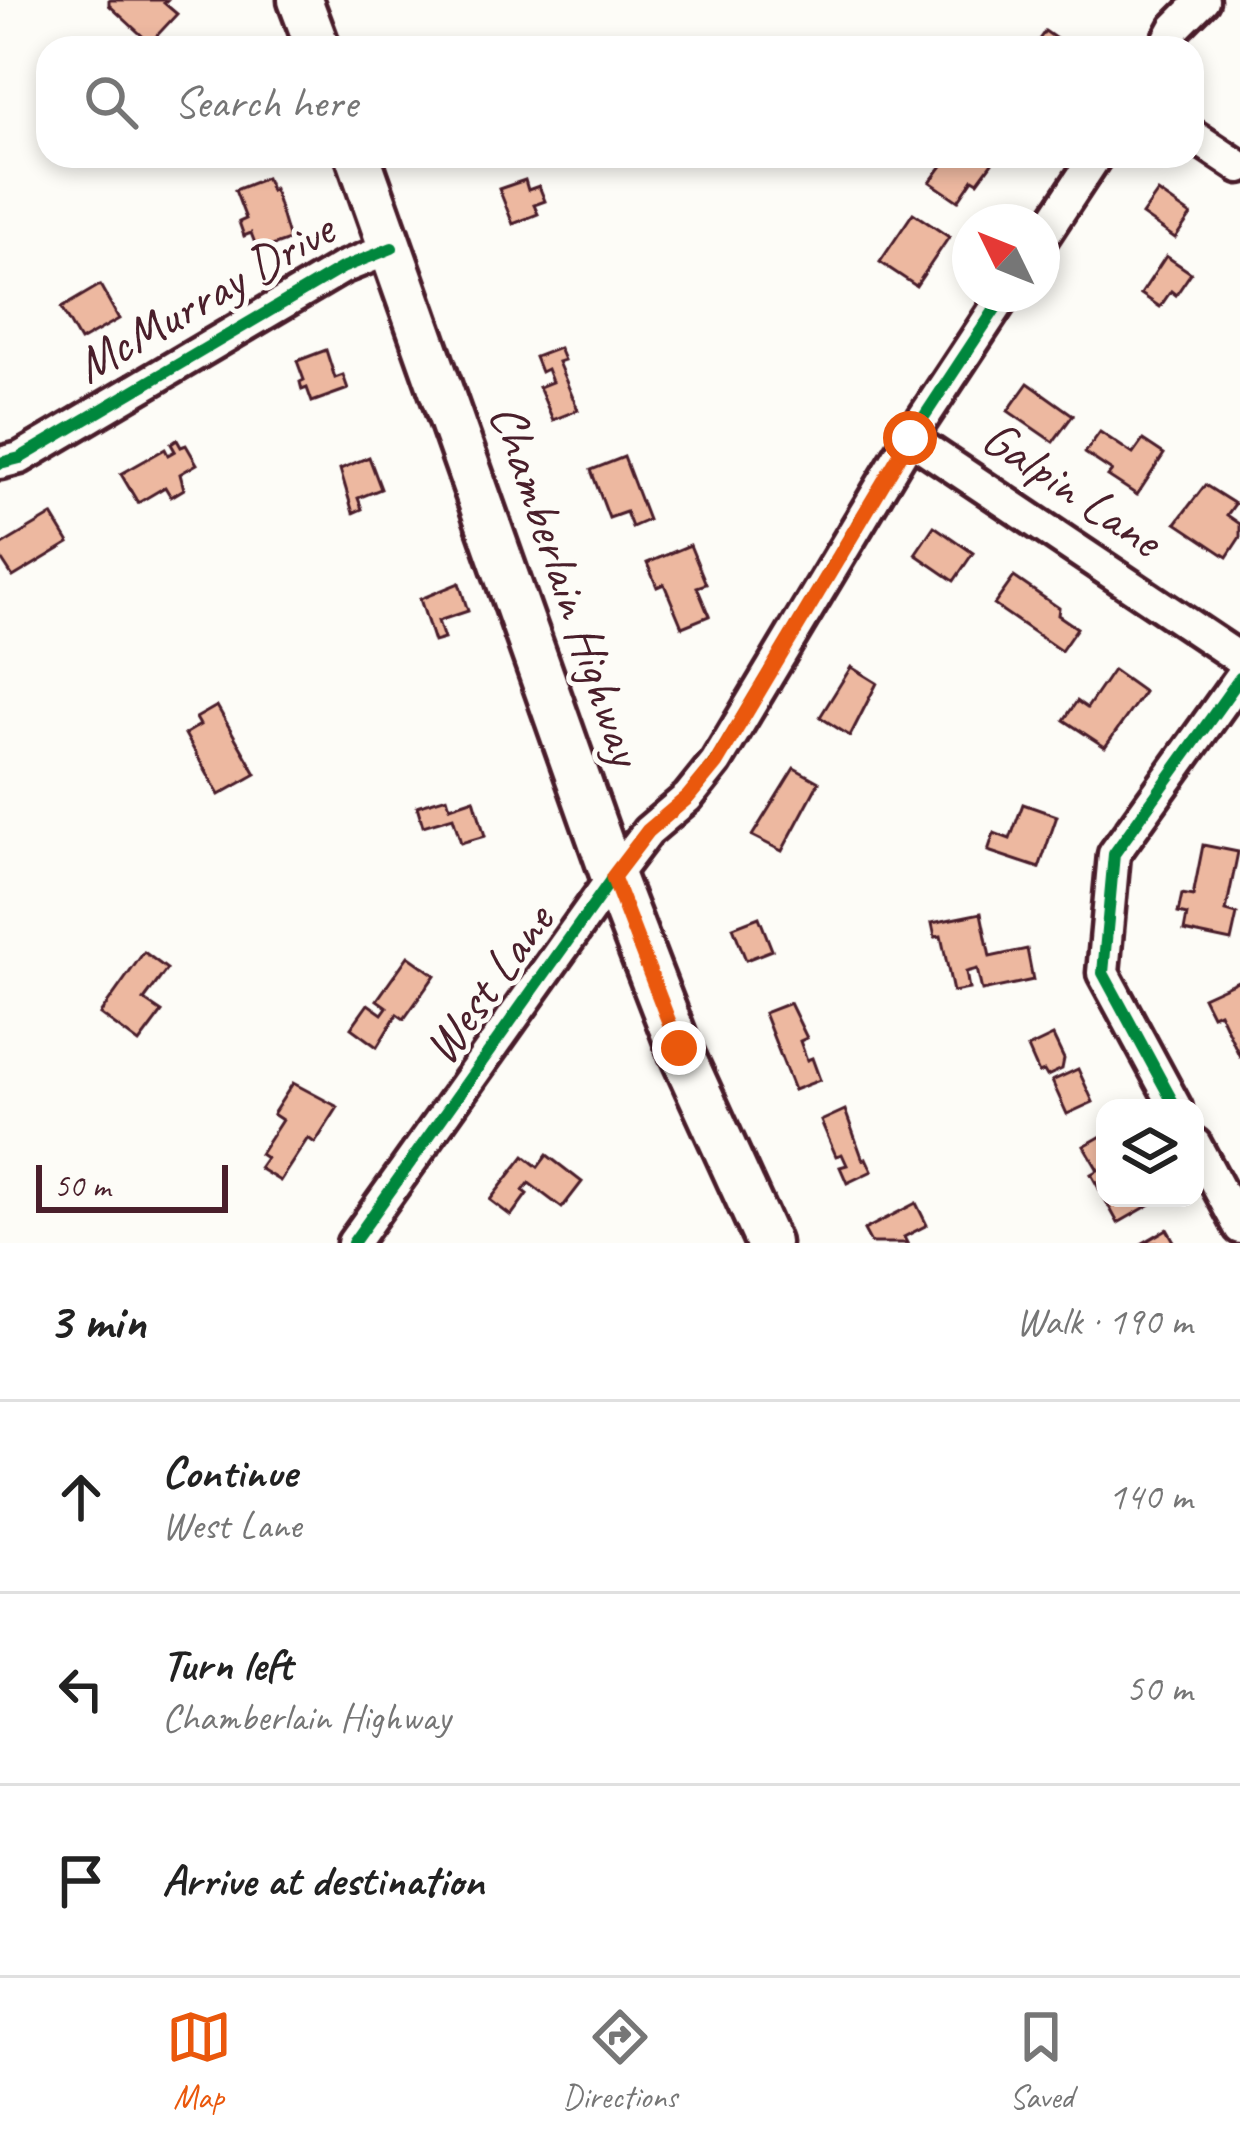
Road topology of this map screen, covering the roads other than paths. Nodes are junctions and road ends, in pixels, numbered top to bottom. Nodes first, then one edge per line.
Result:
1 (300, 0) edge
2 (1203, 0) edge
3 (314, 36) edge
4 (1171, 36) edge
5 (1204, 142) edge
6 (1240, 166) edge
7 (362, 168) edge
8 (1088, 168) edge
9 (1060, 211) edge
10 (392, 248) junction
11 (993, 312) edge
12 (910, 438) junction
13 (0, 463) edge
14 (1240, 659) edge
15 (1240, 678) edge
16 (613, 877) junction
17 (1171, 1099) edge
18 (1204, 1161) edge
19 (1240, 1228) edge
20 (353, 1243) edge
21 (767, 1243) edge

1 - 3 main road
2 - 4 street
5 - 6 street
7 - 10 main road, Chamberlain Highway
8 - 9 street
10 - 13 street, McMurray Drive
10 - 16 main road, Chamberlain Highway
11 - 12 street, West Lane
12 - 14 street, Galpin Lane
12 - 16 street, West Lane
15 - 17 street
16 - 20 street, West Lane
16 - 21 main road, Chamberlain Highway
18 - 19 street

